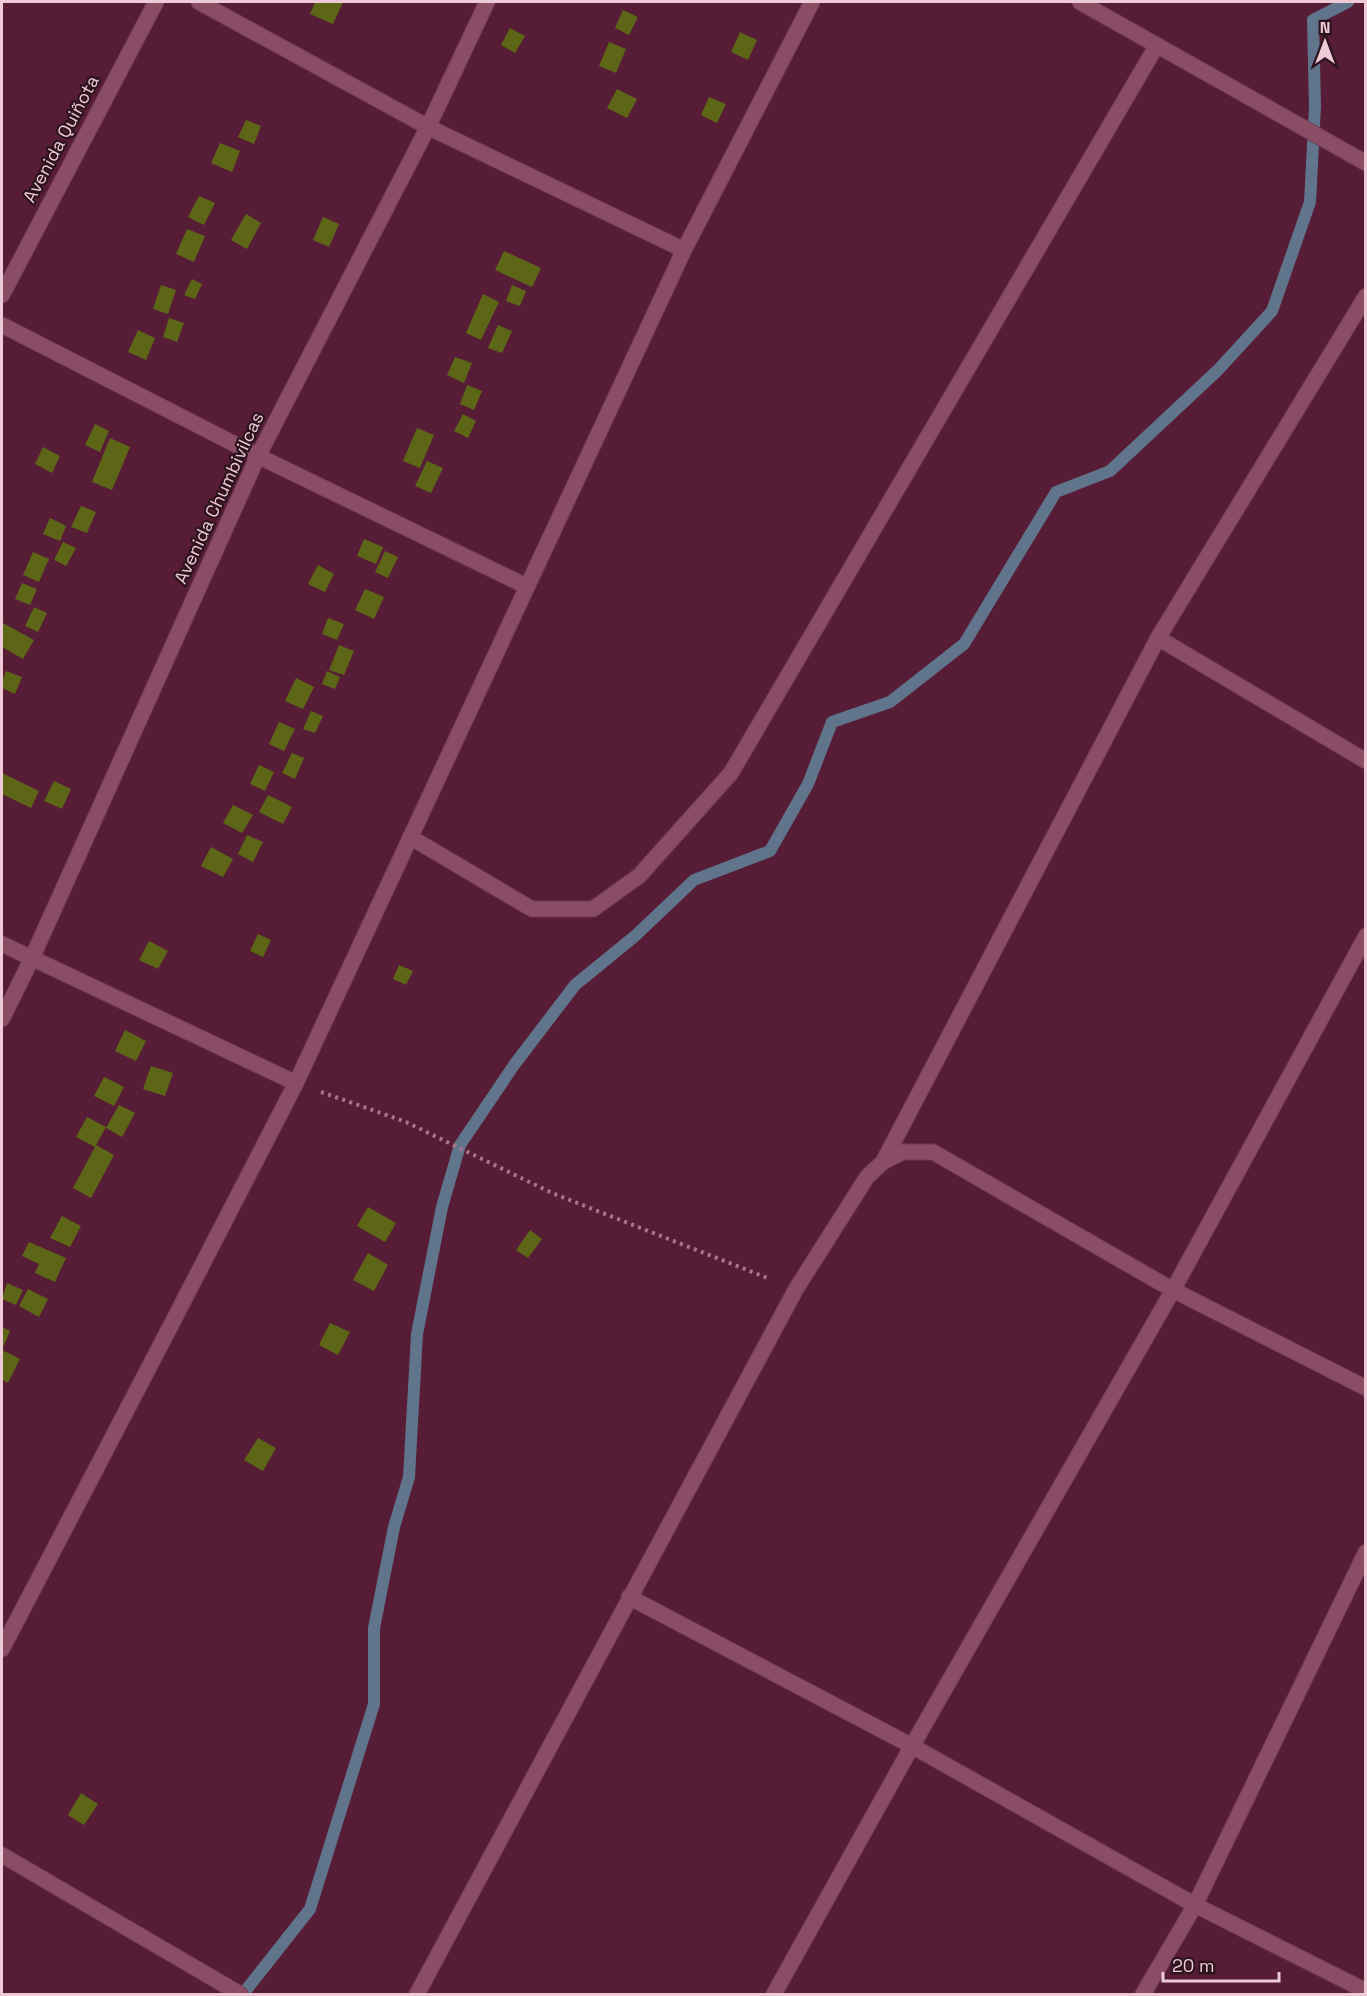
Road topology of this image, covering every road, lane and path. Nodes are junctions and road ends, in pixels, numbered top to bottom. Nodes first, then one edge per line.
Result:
1 (156, 2) edge
2 (199, 2) edge
3 (487, 2) edge
4 (812, 2) edge
5 (1080, 2) edge
6 (1157, 45) junction
7 (428, 127) junction
8 (1365, 163) edge
9 (684, 250) junction
10 (2, 295) edge
11 (1365, 296) edge
12 (2, 325) edge
13 (258, 456) junction
14 (526, 586) junction
15 (1158, 638) junction
16 (1365, 761) edge
17 (410, 837) junction
18 (1365, 936) edge
19 (2, 944) edge
20 (32, 958) junction
21 (2, 1019) edge
22 (296, 1083) junction
23 (883, 1162) junction
24 (796, 1289) junction
25 (1173, 1290) junction
26 (1365, 1388) edge
27 (1365, 1552) edge
28 (629, 1597) junction
29 (2, 1648) edge
30 (912, 1746) junction
31 (2, 1855) edge
32 (1195, 1905) junction
33 (1365, 1991) edge
34 (240, 1995) edge
35 (417, 1995) edge
36 (774, 1995) edge
37 (1143, 1995) edge

1 - 10 street, Avenida Quiñota
2 - 7 street
3 - 7 street, Avenida Chumbivilcas
4 - 9 street
5 - 6 street
6 - 8 street
6 - 17 street
7 - 9 street
7 - 13 street, Avenida Chumbivilcas
9 - 14 street
11 - 15 street
12 - 13 street
13 - 14 street
13 - 20 street, Avenida Chumbivilcas
14 - 17 street
15 - 16 street
15 - 23 street
17 - 22 street
18 - 25 street
19 - 20 street
20 - 21 street, Avenida Chumbivilcas
20 - 22 street
22 - 24 path
22 - 29 street
23 - 24 street
23 - 25 street
24 - 28 street
25 - 26 street
25 - 30 street
27 - 32 street
28 - 30 street
28 - 35 street
30 - 32 street
30 - 36 street
31 - 34 street
32 - 33 street
32 - 37 street

